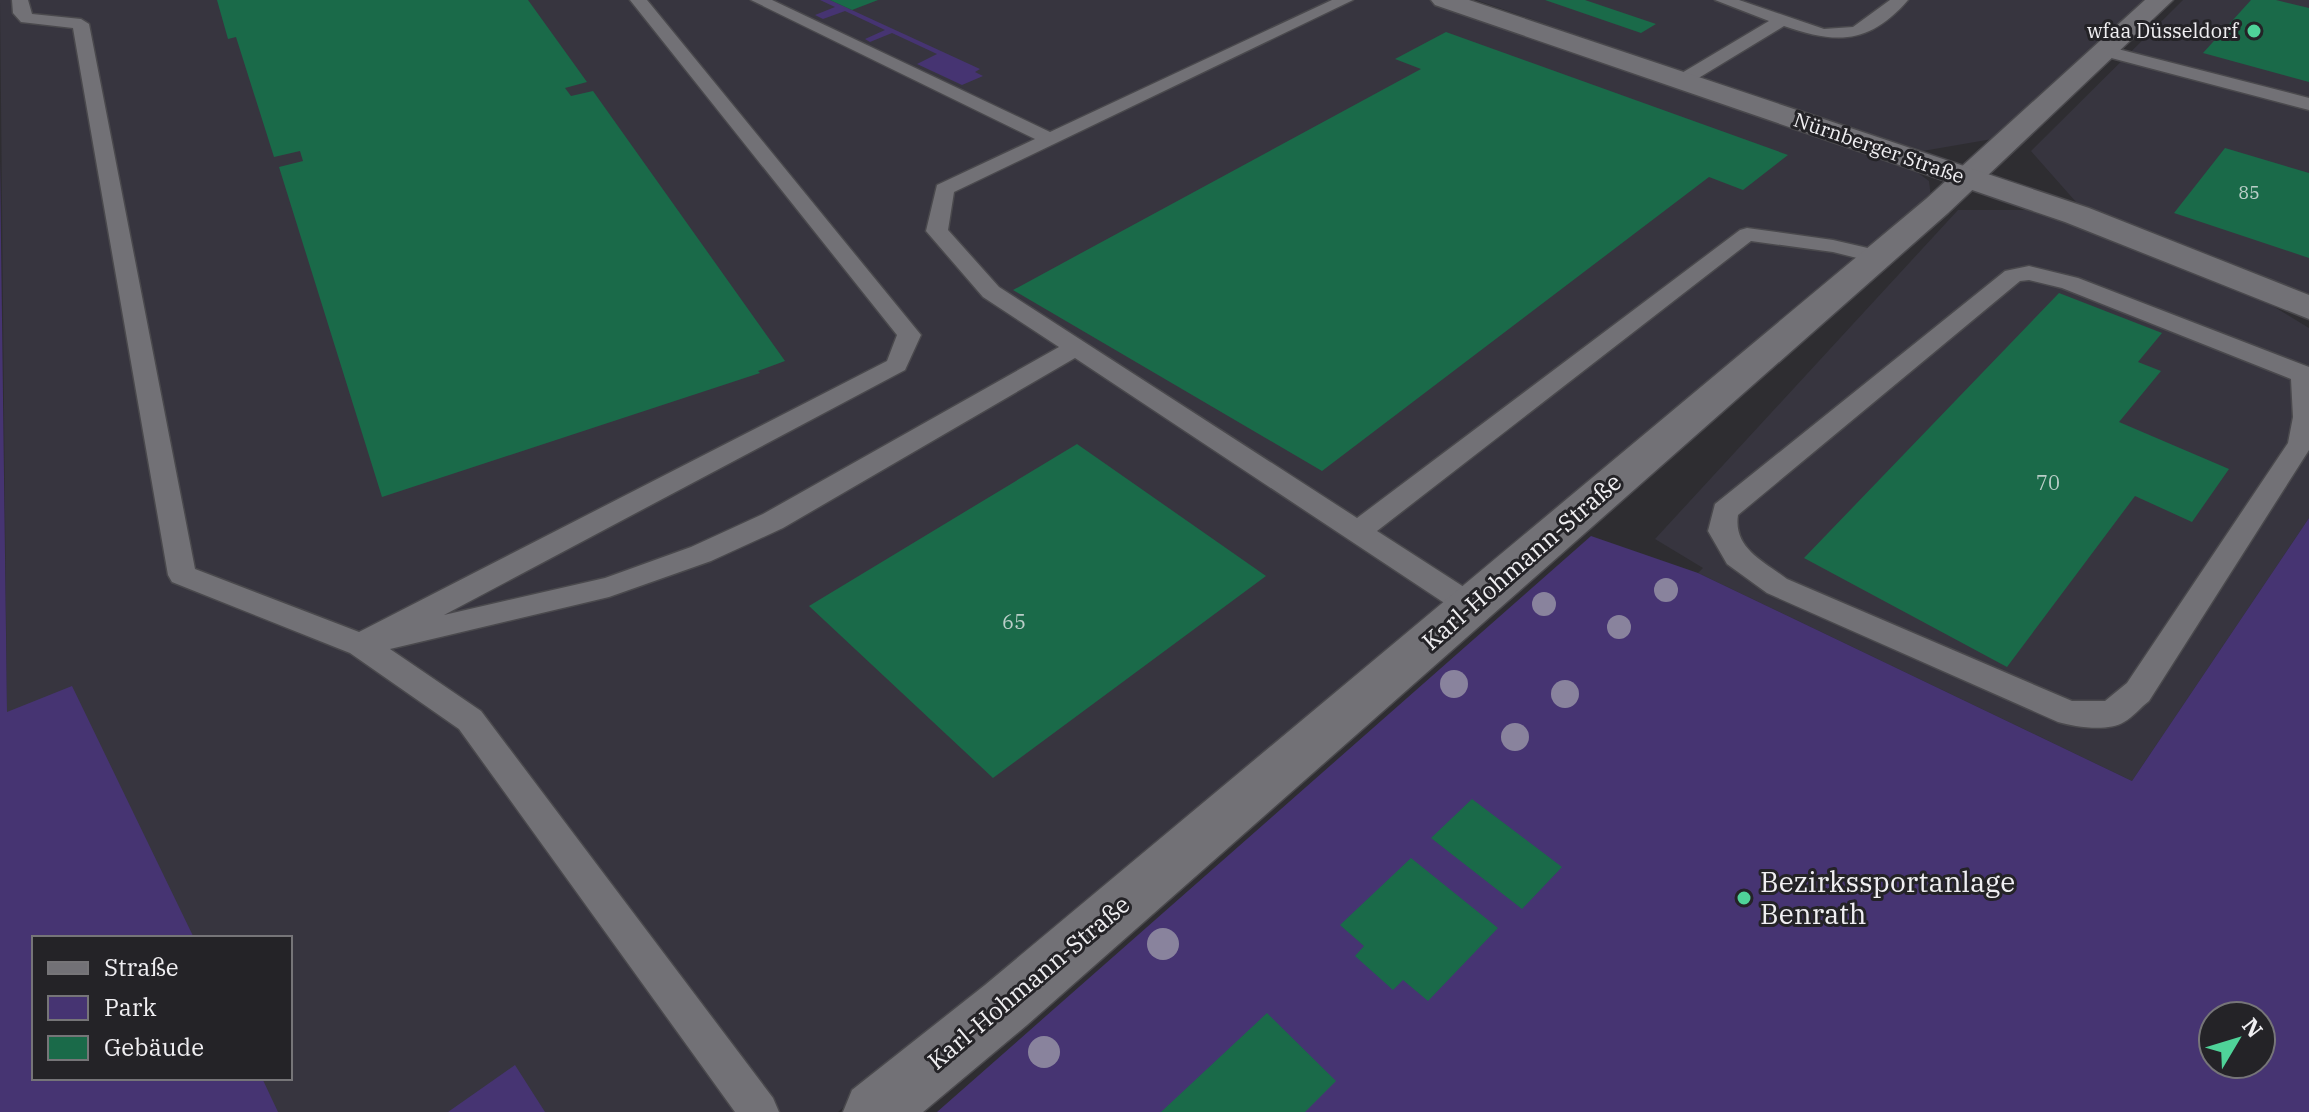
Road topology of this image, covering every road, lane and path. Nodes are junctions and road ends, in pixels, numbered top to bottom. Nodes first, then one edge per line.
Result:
1 (20, 0) edge
2 (638, 0) edge
3 (759, 0) edge
4 (1345, 0) edge
5 (1444, 0) edge
6 (1723, 0) edge
7 (1900, 0) edge
8 (2160, 0) edge
9 (1783, 20) junction
10 (2106, 51) junction
11 (1681, 81) junction
12 (2309, 104) edge
13 (1048, 138) junction
14 (1969, 179) junction
15 (1877, 257) junction
16 (2309, 308) edge
17 (1076, 347) junction
18 (2307, 375) edge
19 (1358, 532) junction
20 (1471, 606) junction
21 (361, 645) junction
22 (759, 1112) edge
23 (874, 1112) edge

1 - 21 lane
2 - 21 lane
3 - 13 lane
4 - 13 lane
5 - 11 street, Nürnberger Straße
6 - 9 lane
7 - 9 lane
8 - 10 street, Karl-Hohmann-Straße
9 - 11 lane
10 - 12 lane
10 - 14 street, Karl-Hohmann-Straße
11 - 14 street, Nürnberger Straße
13 - 17 lane
14 - 15 street, Karl-Hohmann-Straße
14 - 16 street, Nürnberger Straße
15 - 19 lane
15 - 20 street, Karl-Hohmann-Straße
17 - 19 lane
17 - 21 lane
18 - 18 lane
19 - 20 lane
20 - 23 street, Karl-Hohmann-Straße
21 - 22 lane

